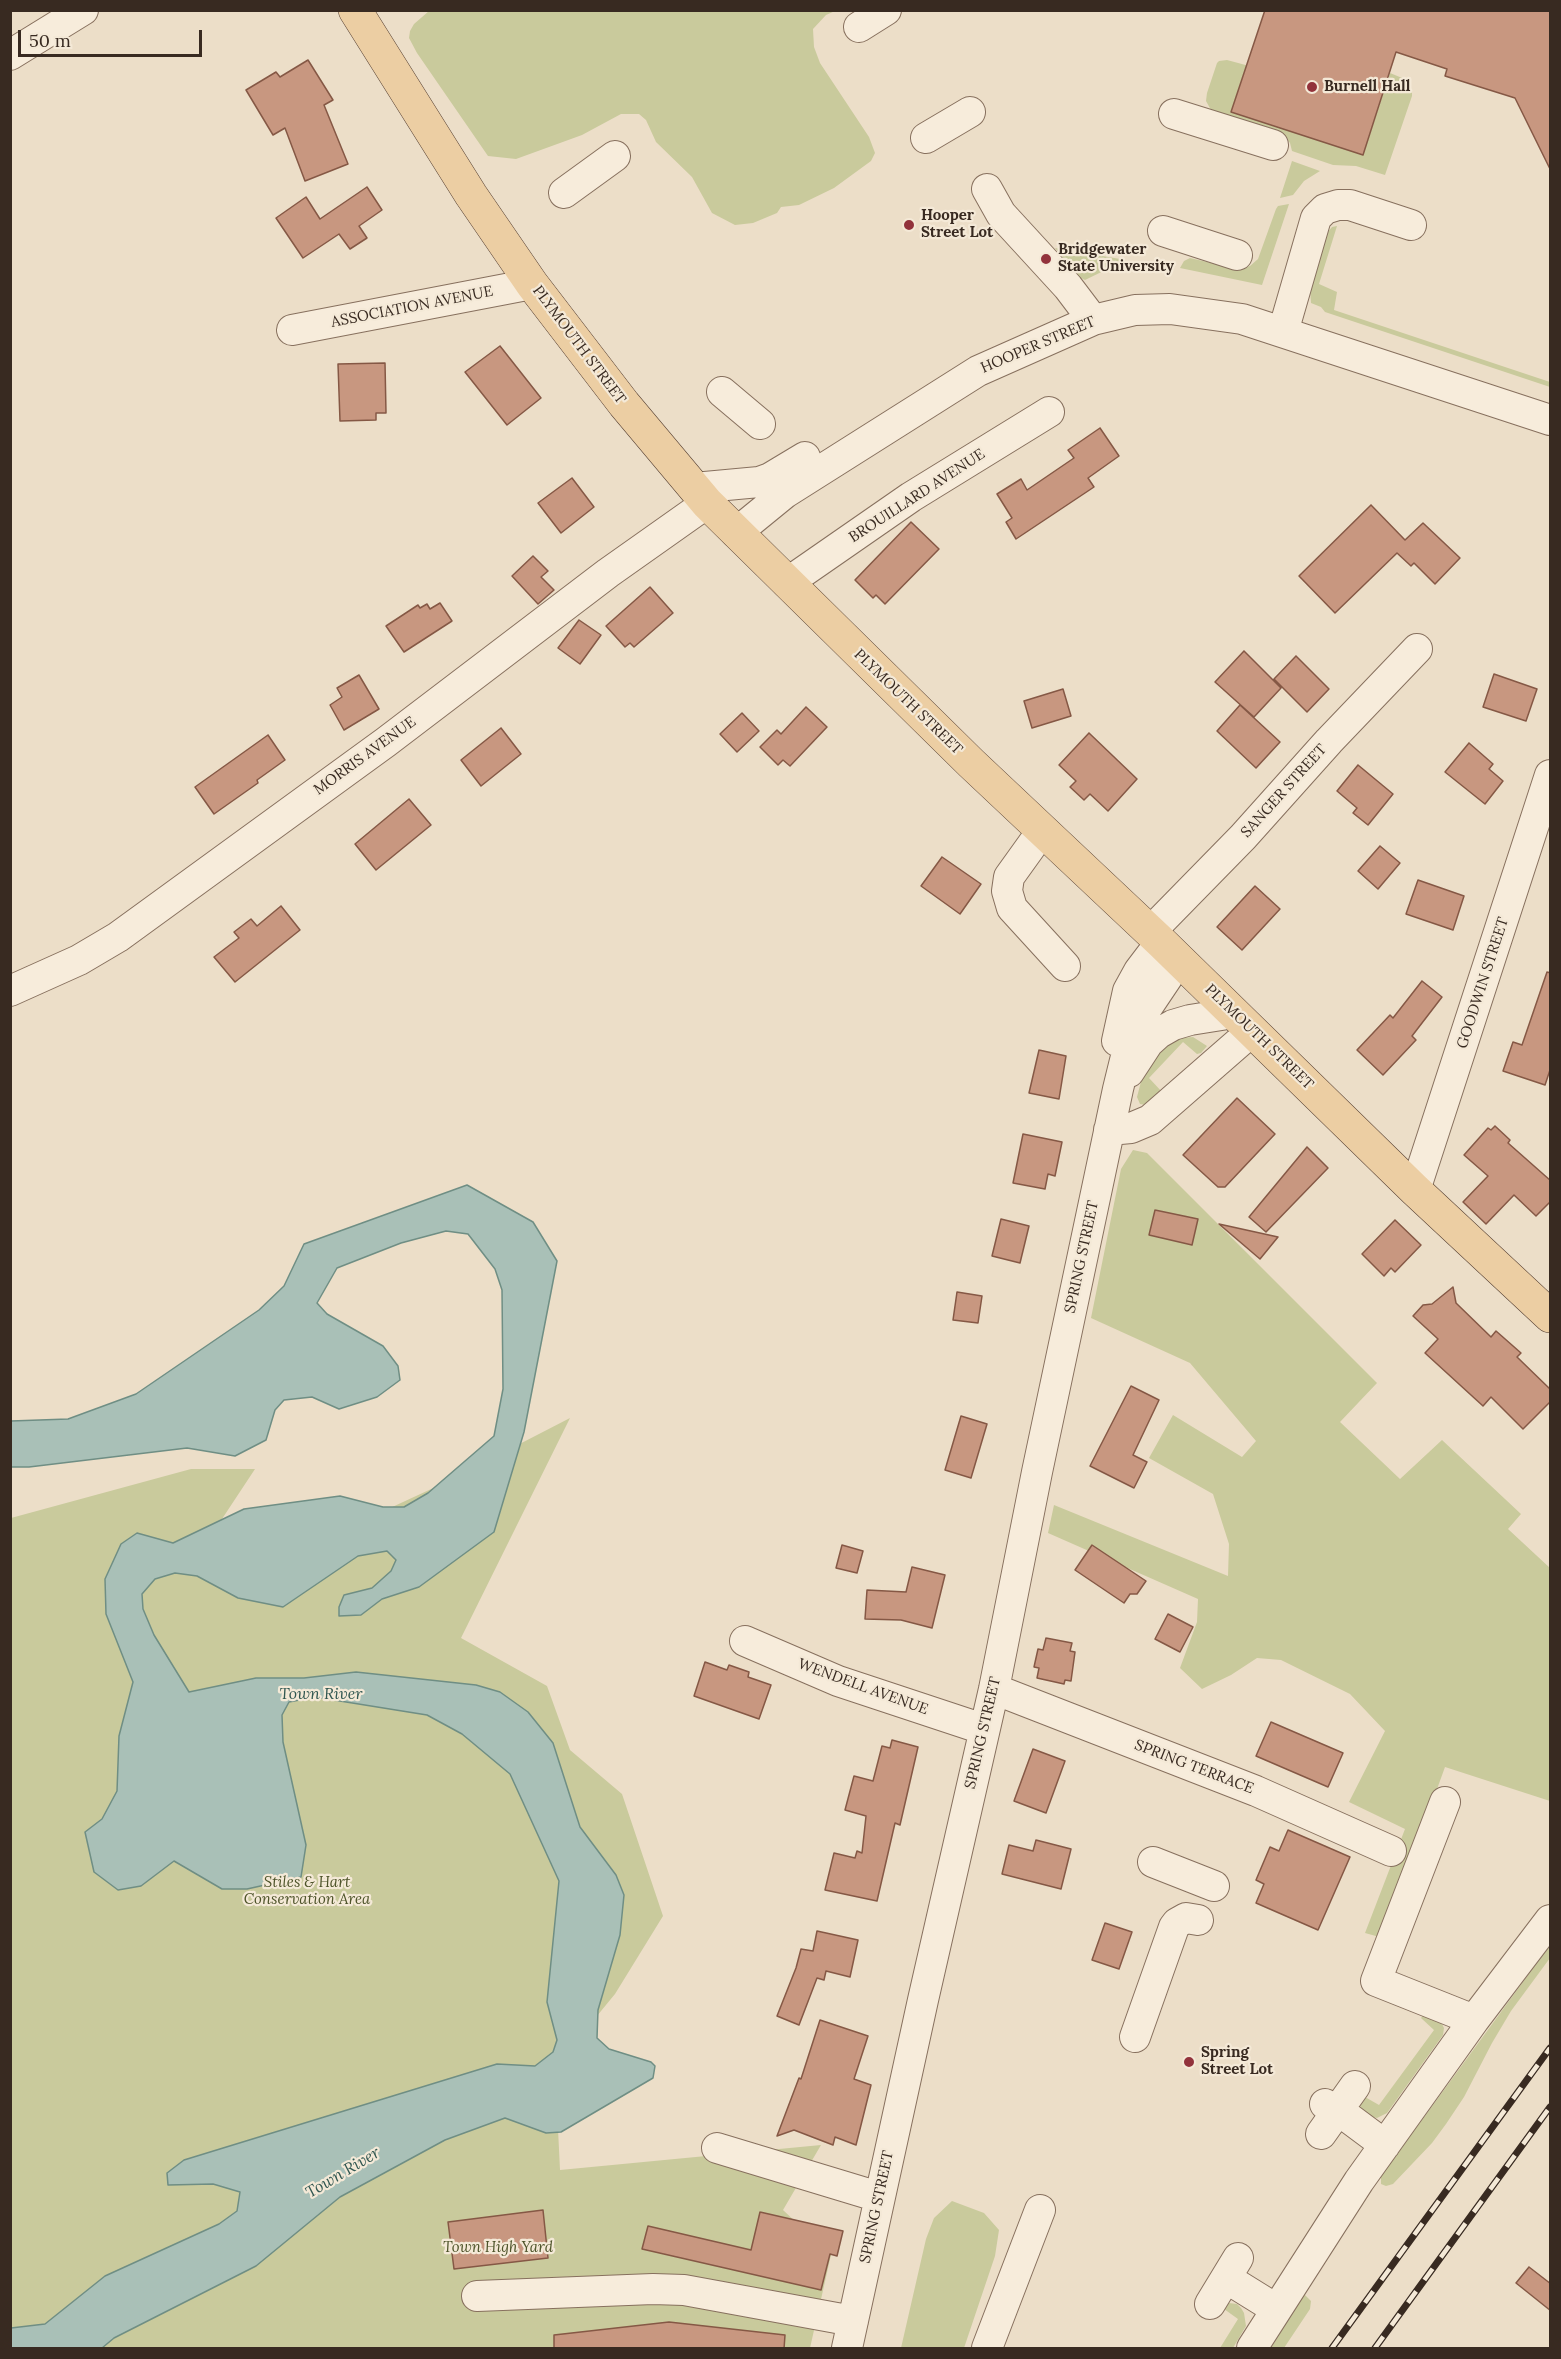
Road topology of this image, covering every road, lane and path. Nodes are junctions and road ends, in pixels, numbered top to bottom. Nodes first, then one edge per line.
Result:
1 (83, 10) edge
2 (355, 10) edge
3 (886, 10) edge
4 (859, 27) dead end
5 (10, 55) edge
6 (970, 112) dead end
7 (1174, 114) dead end
8 (926, 138) dead end
9 (1273, 145) dead end
10 (615, 156) dead end
11 (987, 189) dead end
12 (564, 193) dead end
13 (1411, 225) dead end
14 (1164, 231) dead end
15 (1237, 255) dead end
16 (532, 284) junction
17 (1093, 320) junction
18 (292, 330) dead end
19 (1283, 332) junction
20 (1038, 343) junction
21 (722, 392) dead end
22 (1049, 412) dead end
23 (1551, 420) edge
24 (760, 424) dead end
25 (701, 495) junction
26 (736, 533) junction
27 (787, 583) junction
28 (1417, 650) dead end
29 (1551, 776) edge
30 (1042, 831) junction
31 (1164, 944) junction
32 (1065, 966) dead end
33 (10, 991) edge
34 (1243, 1022) junction
35 (1113, 1112) junction
36 (1415, 1190) junction
37 (1551, 1316) edge
38 (745, 1641) dead end
39 (994, 1689) junction
40 (983, 1729) junction
41 (1445, 1802) dead end
42 (1391, 1851) dead end
43 (1153, 1862) dead end
44 (1214, 1886) dead end
45 (1197, 1920) dead end
46 (1551, 1920) edge
47 (1474, 2020) junction
48 (1135, 2037) dead end
49 (1355, 2086) dead end
50 (1332, 2107) junction
51 (1321, 2134) dead end
52 (1384, 2145) junction
53 (717, 2148) dead end
54 (879, 2197) junction
55 (1040, 2210) dead end
56 (477, 2296) dead end
57 (1210, 2304) dead end
58 (1276, 2309) junction
59 (850, 2335) edge
60 (987, 2349) edge
61 (1252, 2349) edge

1 - 5 street
2 - 16 main road, PLYMOUTH STREET
3 - 4 street
6 - 8 street
7 - 9 street
10 - 12 street
11 - 17 street
13 - 19 street
14 - 15 street
16 - 18 street, ASSOCIATION AVENUE
16 - 25 main road, PLYMOUTH STREET
17 - 19 street, HOOPER STREET
17 - 20 street, HOOPER STREET
19 - 23 street, HOOPER STREET
20 - 25 street
20 - 26 street, HOOPER STREET
21 - 24 street
22 - 27 street, BROUILLARD AVENUE
25 - 26 main road, PLYMOUTH STREET
25 - 33 street, MORRIS AVENUE
26 - 27 main road, PLYMOUTH STREET
27 - 30 main road, PLYMOUTH STREET
28 - 31 street, SANGER STREET
29 - 36 street, GOODWIN STREET
30 - 31 main road, PLYMOUTH STREET
30 - 32 street
31 - 34 main road, PLYMOUTH STREET
31 - 35 street, SPRING STREET
34 - 35 street
34 - 35 street
34 - 36 main road, PLYMOUTH STREET
35 - 39 street, SPRING STREET
36 - 37 main road, PLYMOUTH STREET
38 - 40 street, WENDELL AVENUE
39 - 40 street, SPRING STREET
39 - 42 street, SPRING TERRACE
40 - 54 street, SPRING STREET
41 - 47 street
43 - 44 street
45 - 48 street
46 - 47 street
47 - 52 street
49 - 50 street
50 - 51 street
50 - 52 street
52 - 58 street
53 - 54 street
54 - 59 street, SPRING STREET
55 - 60 street
56 - 59 street
57 - 58 street
58 - 61 street

